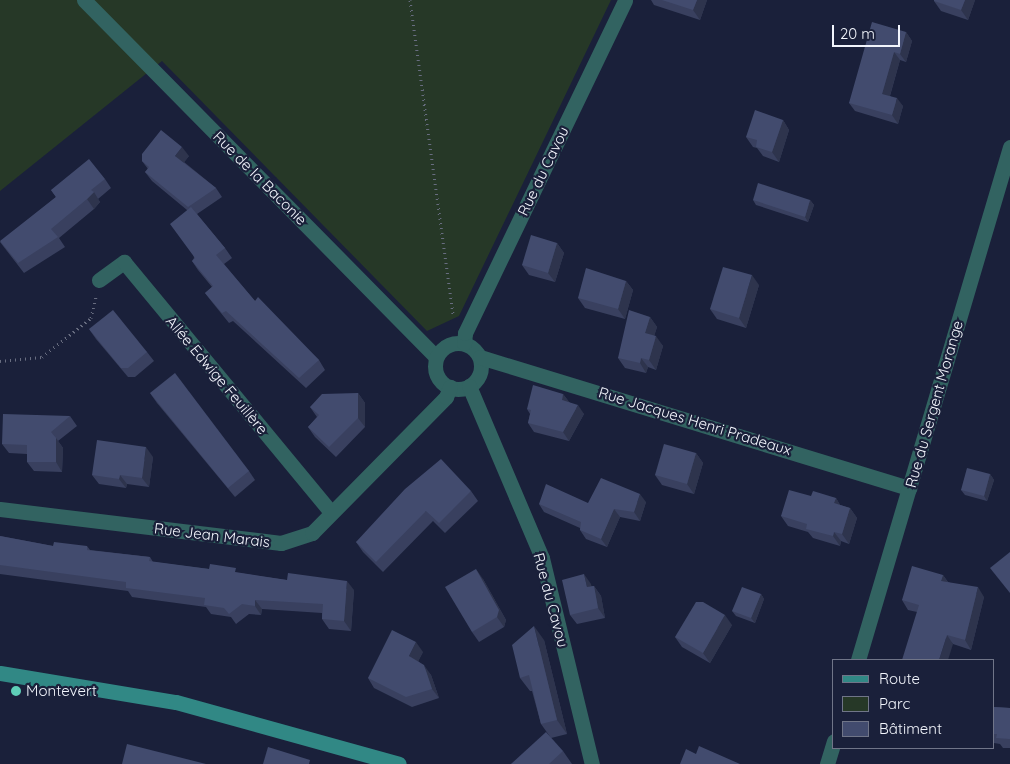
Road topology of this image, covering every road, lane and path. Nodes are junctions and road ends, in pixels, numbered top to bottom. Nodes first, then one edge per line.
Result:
1 (84, 0) edge
2 (410, 0) edge
3 (625, 0) edge
4 (1010, 147) edge
5 (99, 280) joint
6 (461, 343) junction
7 (436, 357) junction
8 (480, 357) junction
9 (0, 361) edge
10 (469, 386) junction
11 (450, 387) junction
12 (910, 488) junction
13 (0, 509) edge
14 (331, 512) junction
15 (858, 659) edge
16 (0, 673) edge
17 (832, 748) edge
18 (399, 764) edge
19 (592, 764) edge
20 (827, 764) edge

1 - 7 street, Rue de la Baconie
2 - 6 path
3 - 6 street, Rue du Cavou
4 - 12 street, Rue du Sergent Morange
5 - 9 path
5 - 14 street, Allée Edwige Feuillère
6 - 7 street
6 - 8 street
7 - 11 street
8 - 10 street
8 - 12 street, Rue Jacques Henri Pradeaux
10 - 11 street
10 - 19 street, Rue du Cavou
11 - 14 street, Rue Jean Marais
12 - 15 street, Rue du Sergent Morange
13 - 14 street, Rue Jean Marais
16 - 18 main road
17 - 20 street

